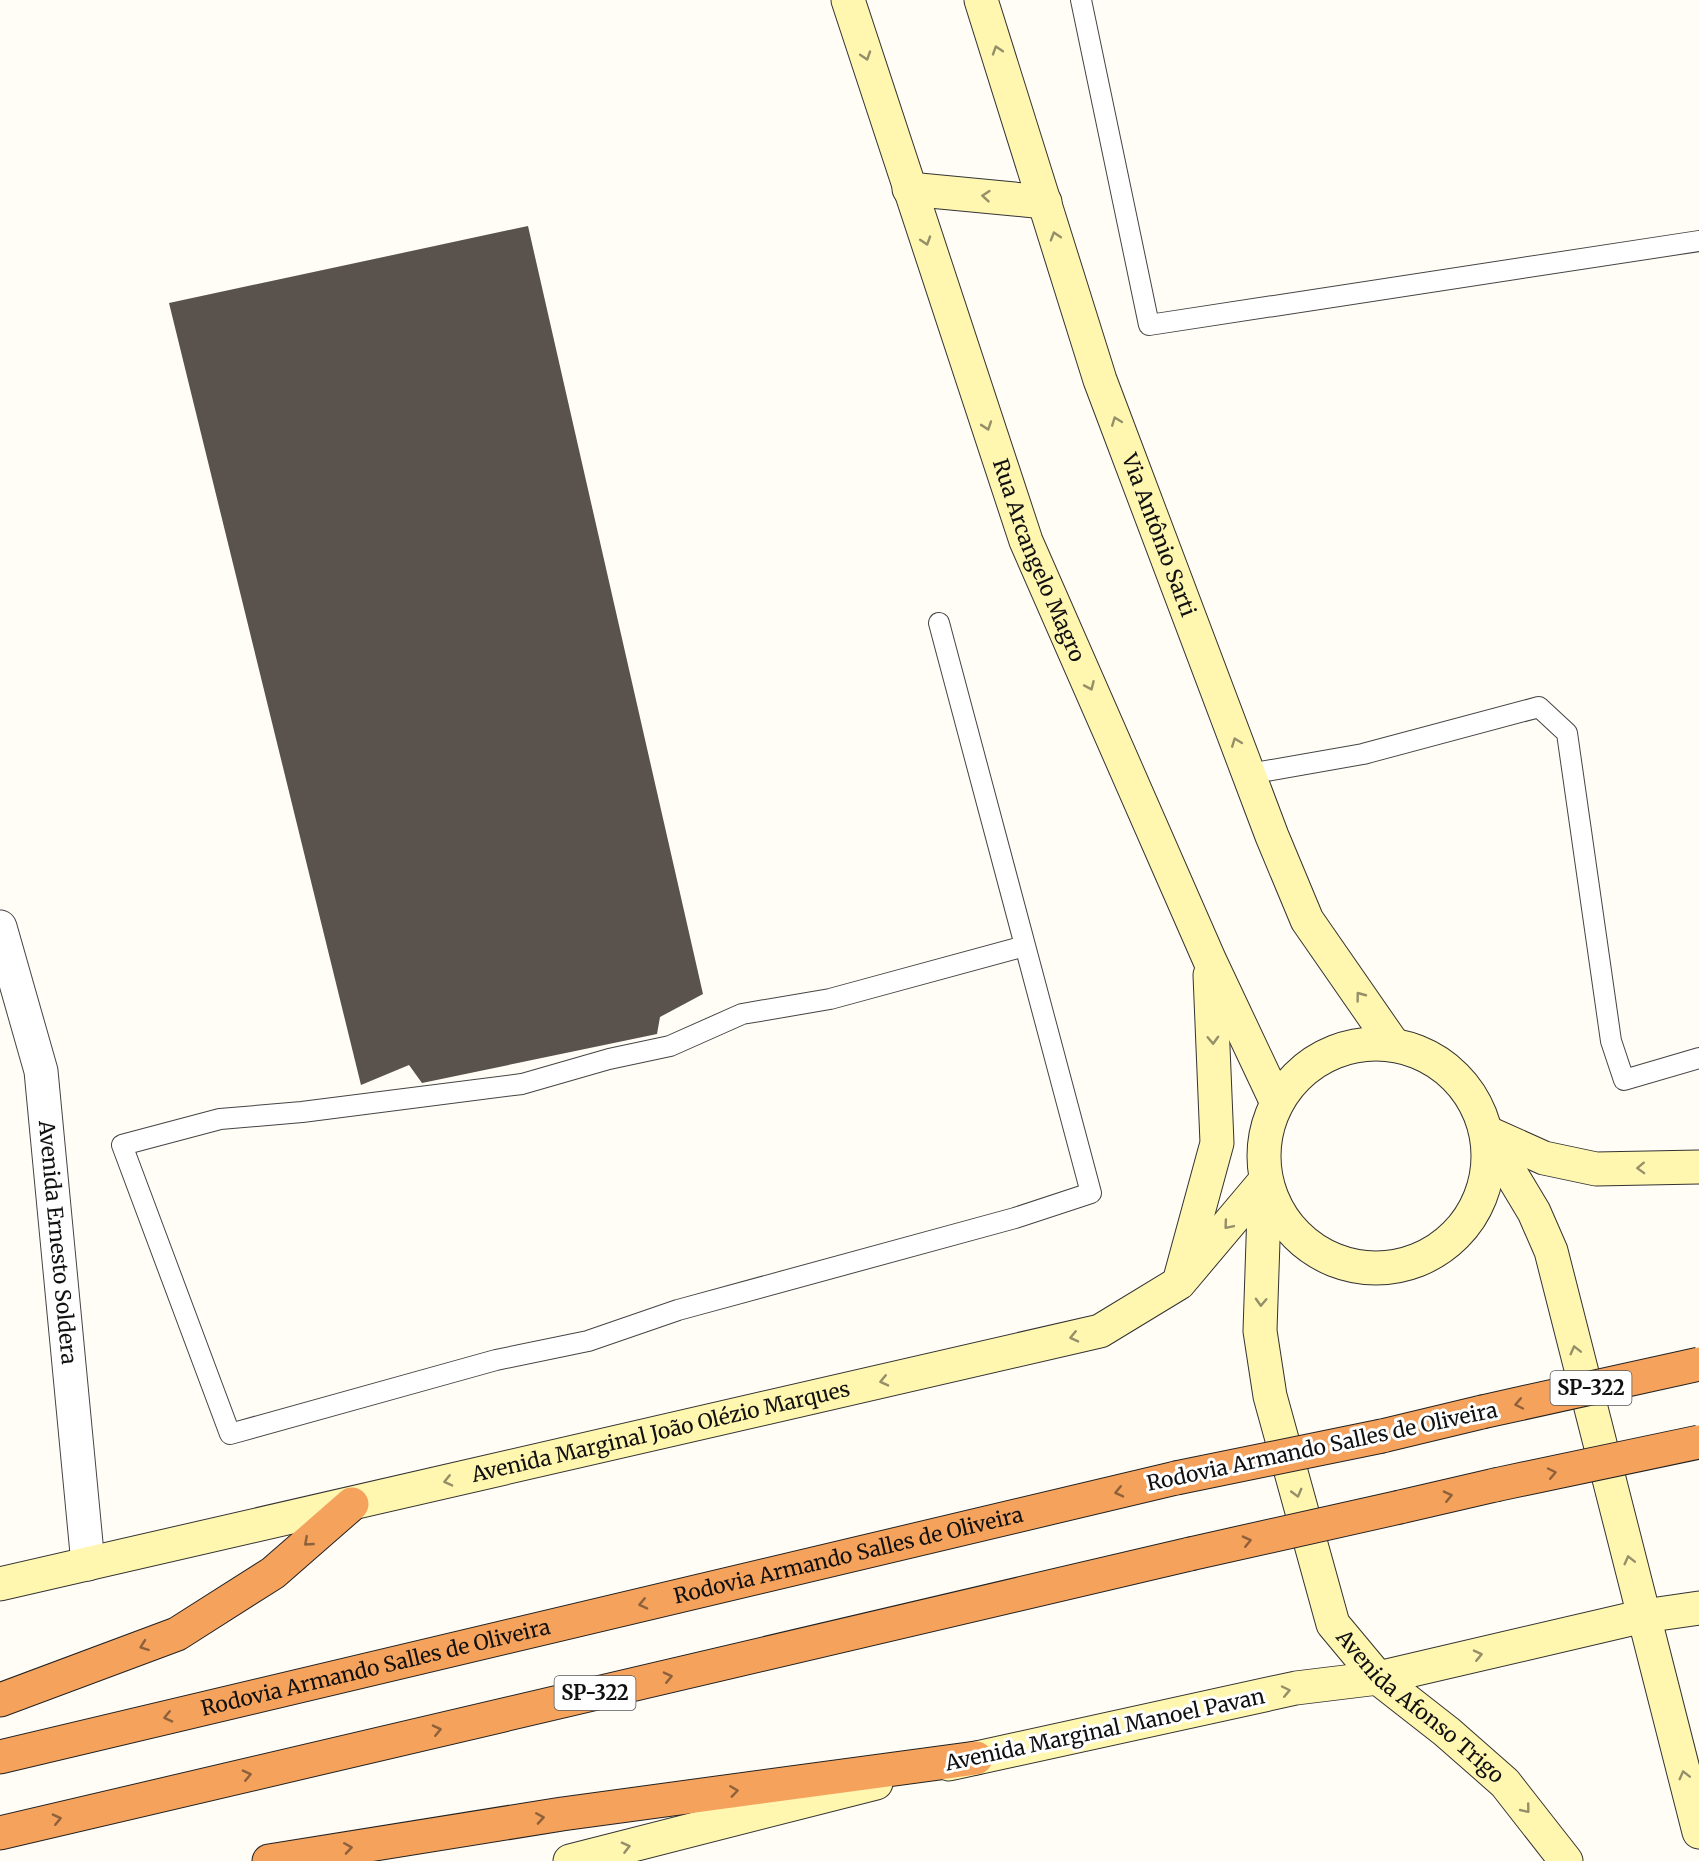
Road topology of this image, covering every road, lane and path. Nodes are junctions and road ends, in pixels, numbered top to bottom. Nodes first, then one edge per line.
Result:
1 (848, 0) edge
2 (981, 0) edge
3 (1081, 0) edge
4 (909, 189) junction
5 (1045, 202) junction
6 (1699, 241) edge
7 (939, 623) dead end
8 (1249, 774) junction
9 (0, 927) edge
10 (1025, 946) junction
11 (1210, 961) junction
12 (1393, 1044) junction
13 (1699, 1058) edge
14 (1277, 1103) junction
15 (1486, 1132) junction
16 (1699, 1167) edge
17 (1265, 1181) junction
18 (1179, 1283) junction
19 (1699, 1365) edge
20 (1699, 1442) edge
21 (352, 1504) junction
22 (88, 1563) junction
23 (0, 1584) edge
24 (1699, 1608) edge
25 (1644, 1616) junction
26 (1378, 1678) junction
27 (0, 1700) edge
28 (0, 1757) edge
29 (976, 1758) junction
30 (1699, 1832) edge
31 (0, 1833) edge
32 (269, 1861) edge
33 (570, 1861) edge
34 (1566, 1861) edge

1 -> 4 main road, Rua Arcangelo Magro
5 -> 2 main road, Via Antônio Sarti
3 - 6 lane
5 -> 4 main road
4 -> 11 main road, Rua Arcangelo Magro
8 -> 5 main road, Via Antônio Sarti
7 - 10 lane
12 -> 8 main road, Via Antônio Sarti
8 - 13 lane
9 - 22 street, Avenida Ernesto Soldera
10 - 10 lane
11 - 14 main road, Rua Arcangelo Magro
11 -> 18 main road
12 - 14 main road
12 - 15 main road
14 - 17 main road
16 -> 15 main road
15 - 17 main road
25 -> 15 main road
17 -> 18 main road, Avenida Marginal João Olézio Marques
17 -> 26 main road, Avenida Afonso Trigo
18 -> 21 main road, Avenida Marginal João Olézio Marques
19 -> 28 highway, Rodovia Armando Salles de Oliveira / SP-322, bridge
31 -> 20 highway, SP-322, bridge
21 - 22 main road, Avenida Marginal João Olézio Marques
21 -> 27 highway
22 - 23 main road, Avenida Marginal João Olézio Marques
24 - 25 main road, Avenida Marginal Manoel Pavan
26 -> 25 main road, Avenida Marginal Manoel Pavan
30 -> 25 main road
29 -> 26 main road, Avenida Marginal Manoel Pavan
26 -> 34 main road, Avenida Afonso Trigo
32 -> 29 highway
33 -> 29 main road, Avenida Marginal Manoel Pavan

